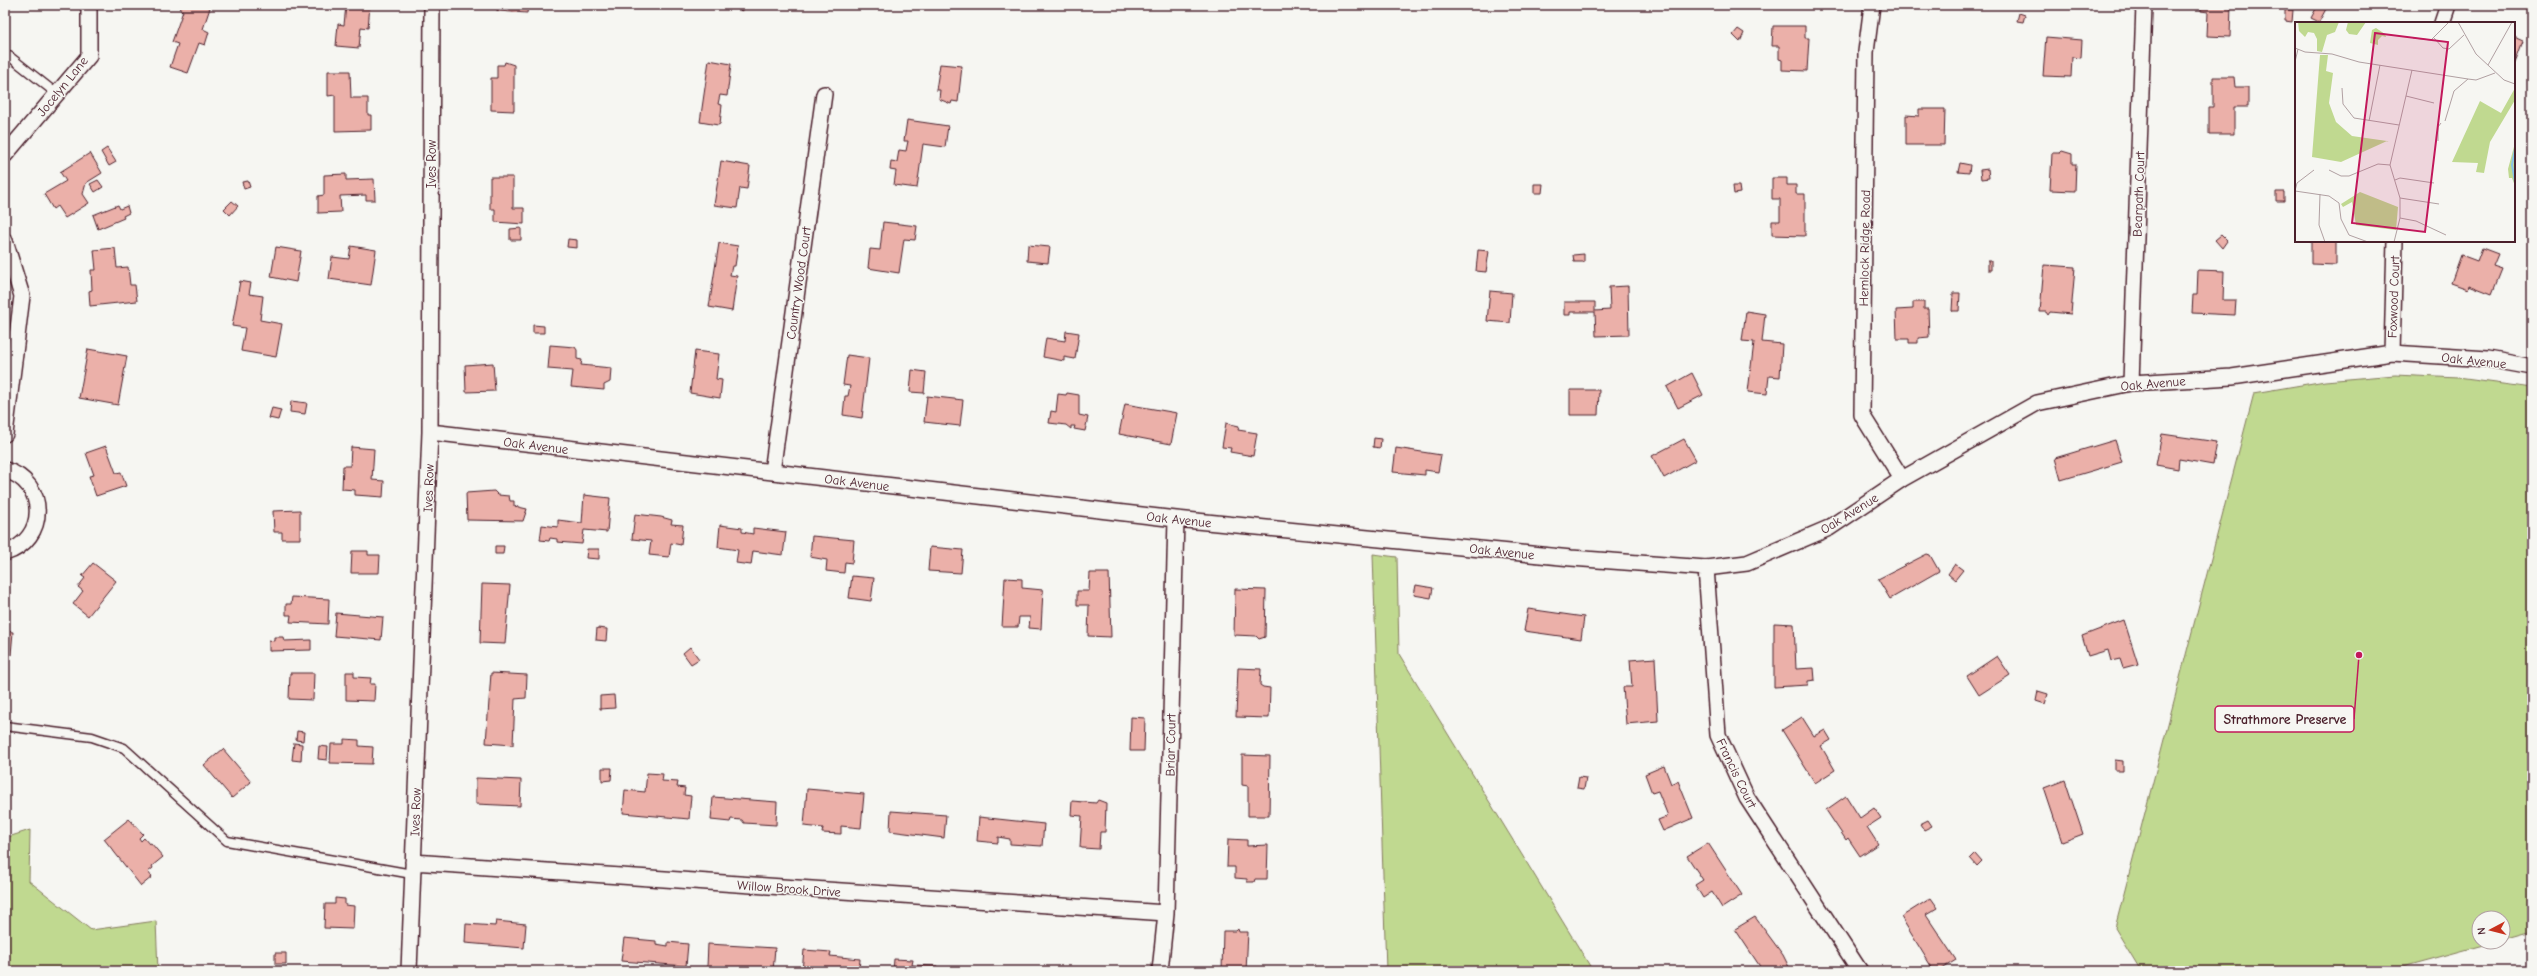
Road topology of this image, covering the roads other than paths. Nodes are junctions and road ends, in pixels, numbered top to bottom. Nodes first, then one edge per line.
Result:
1 (89, 5) edge
2 (432, 5) edge
3 (1872, 5) edge
4 (2144, 5) edge
5 (2448, 5) edge
6 (2442, 22) edge
7 (5, 57) edge
8 (57, 94) junction
9 (824, 94) dead end
10 (5, 156) edge
11 (5, 241) edge
12 (2395, 242) edge
13 (2392, 353) junction
14 (2532, 367) edge
15 (2131, 383) junction
16 (430, 432) junction
17 (5, 434) edge
18 (5, 470) edge
19 (772, 472) junction
20 (1902, 480) junction
21 (1176, 519) junction
22 (5, 553) edge
23 (1706, 568) junction
24 (5, 726) edge
25 (412, 868) junction
26 (1166, 913) junction
27 (410, 971) edge
28 (1160, 971) edge
29 (1860, 971) edge

1 - 8 street, Jocelyn Lane
2 - 16 street, Ives Row
3 - 20 street, Hemlock Ridge Road
4 - 15 street, Bearpath Court
5 - 6 street
7 - 8 lane
8 - 10 street, Jocelyn Lane
9 - 19 street, Country Wood Court
11 - 17 street
12 - 13 street, Foxwood Court
13 - 14 street, Oak Avenue
13 - 15 street, Oak Avenue
15 - 20 street, Oak Avenue
16 - 19 street, Oak Avenue
16 - 25 street, Ives Row
18 - 22 street
19 - 21 street, Oak Avenue
20 - 23 street, Oak Avenue
21 - 23 street, Oak Avenue
21 - 26 street, Briar Court
23 - 29 street, Francis Court
24 - 25 lane
25 - 26 street, Willow Brook Drive
25 - 27 street, Ives Row
26 - 28 street, Briar Court

